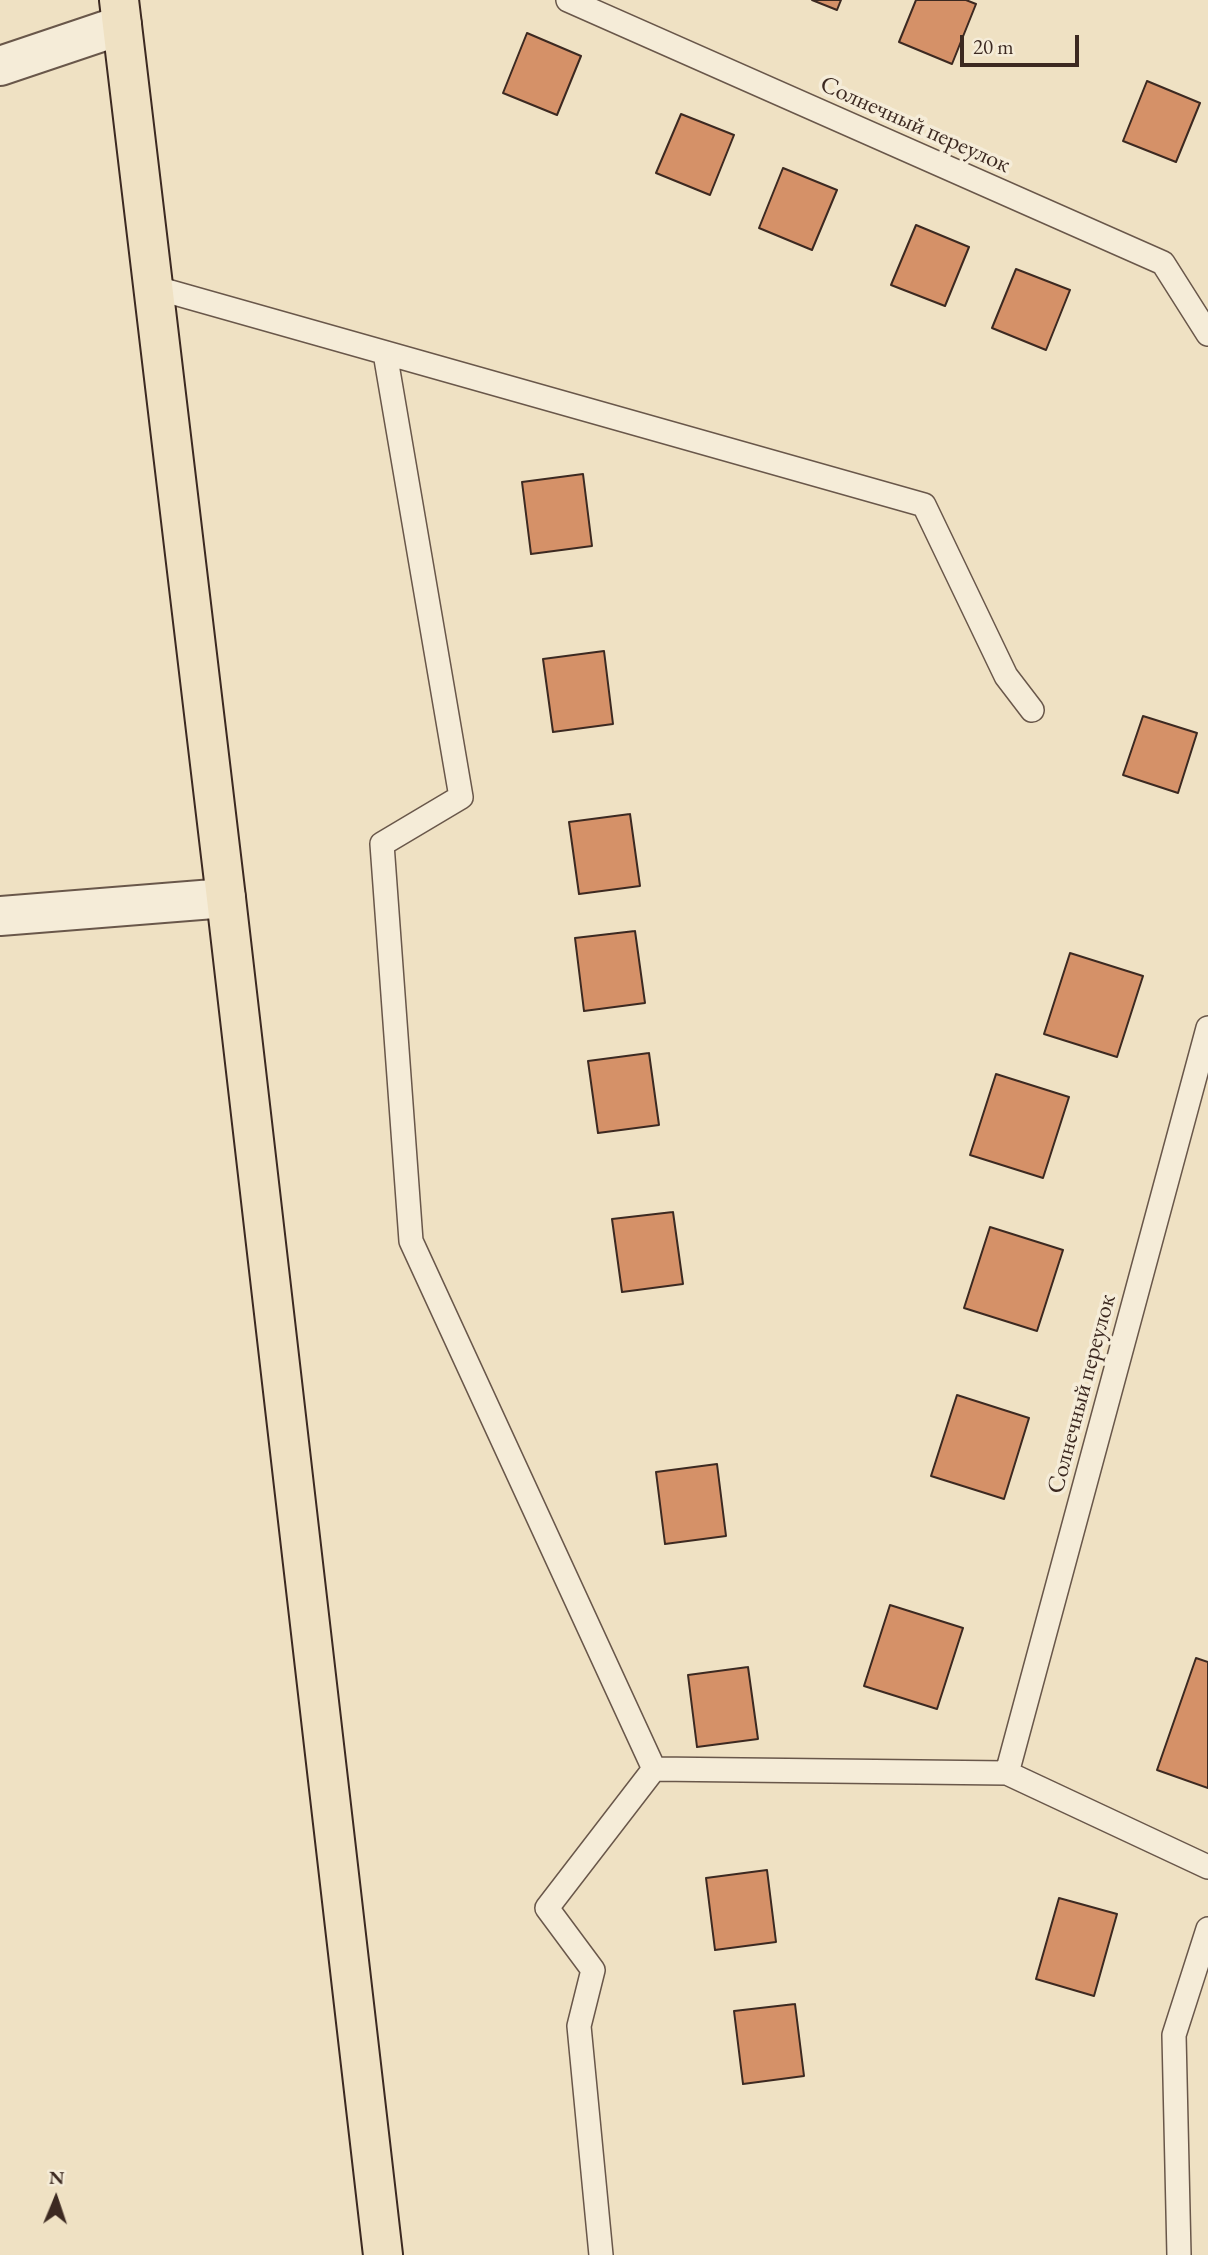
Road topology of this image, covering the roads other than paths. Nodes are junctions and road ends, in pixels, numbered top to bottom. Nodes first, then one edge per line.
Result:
1 (568, 0) edge
2 (120, 13) edge
3 (0, 66) edge
4 (153, 287) junction
5 (1208, 334) edge
6 (385, 353) junction
7 (1031, 710) dead end
8 (226, 898) junction
9 (0, 916) edge
10 (1208, 1028) edge
11 (654, 1769) junction
12 (1007, 1773) junction
13 (1208, 1867) edge
14 (1208, 1929) edge
15 (383, 2255) edge
16 (601, 2255) edge
17 (1179, 2255) edge

1 - 5 lane, Солнечный переулок
2 - 3 street
2 - 4 highway
4 - 6 lane
4 - 8 highway
6 - 7 lane
6 - 11 lane
8 - 9 street
8 - 15 highway
10 - 12 lane, Солнечный переулок
11 - 12 lane
11 - 16 lane
12 - 13 lane
14 - 17 lane

